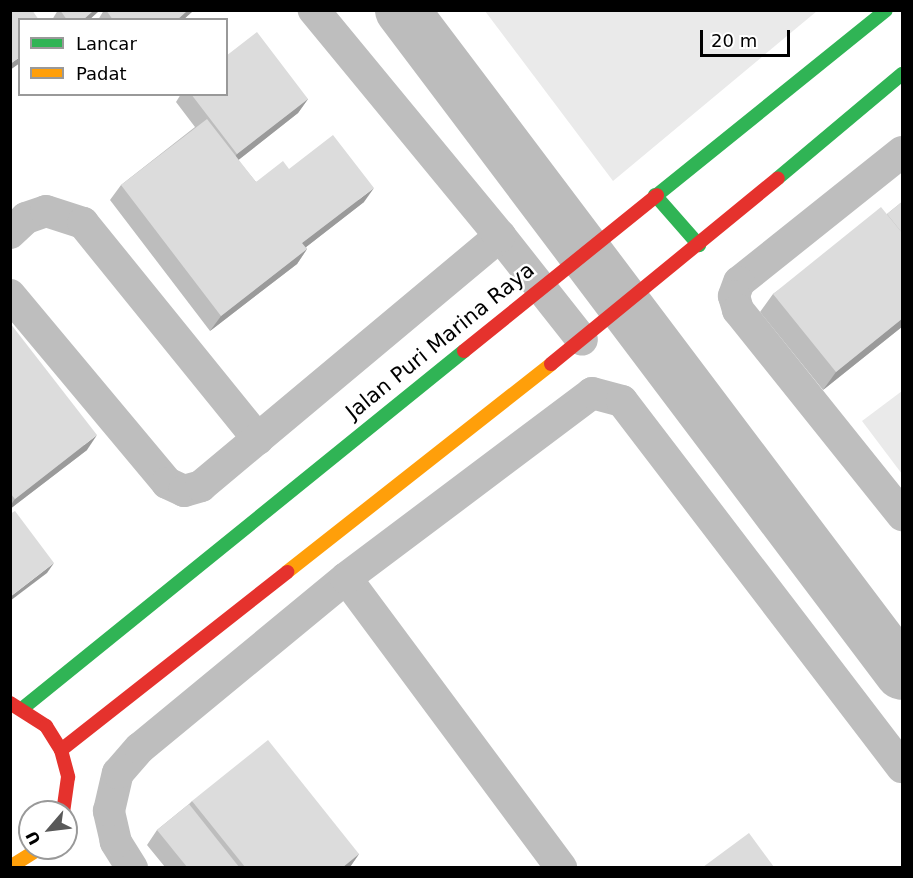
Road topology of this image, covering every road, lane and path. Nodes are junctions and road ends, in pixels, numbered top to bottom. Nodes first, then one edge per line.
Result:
1 (314, 10) edge
2 (886, 10) edge
3 (903, 74) edge
4 (903, 152) edge
5 (655, 195) junction
6 (10, 233) edge
7 (500, 236) junction
8 (699, 245) junction
9 (541, 285) junction
10 (10, 295) edge
11 (582, 340) junction
12 (258, 439) junction
13 (903, 515) edge
14 (346, 578) junction
15 (17, 705) edge
16 (61, 750) junction
17 (903, 767) edge
18 (65, 800) edge
19 (30, 860) edge
20 (10, 867) edge
21 (132, 867) edge
22 (561, 867) edge

1 - 7 street
2 - 5 street, Jalan Puri Marina Raya
3 - 8 street
4 - 13 street
5 - 8 street
5 - 9 street, Jalan Puri Marina Raya
6 - 12 street
7 - 9 street
7 - 12 street
8 - 11 street
9 - 11 street
9 - 15 street, Jalan Puri Marina Raya
10 - 12 street
11 - 16 street
14 - 17 street
14 - 21 street
14 - 22 street
15 - 16 street
16 - 18 street
19 - 20 street

